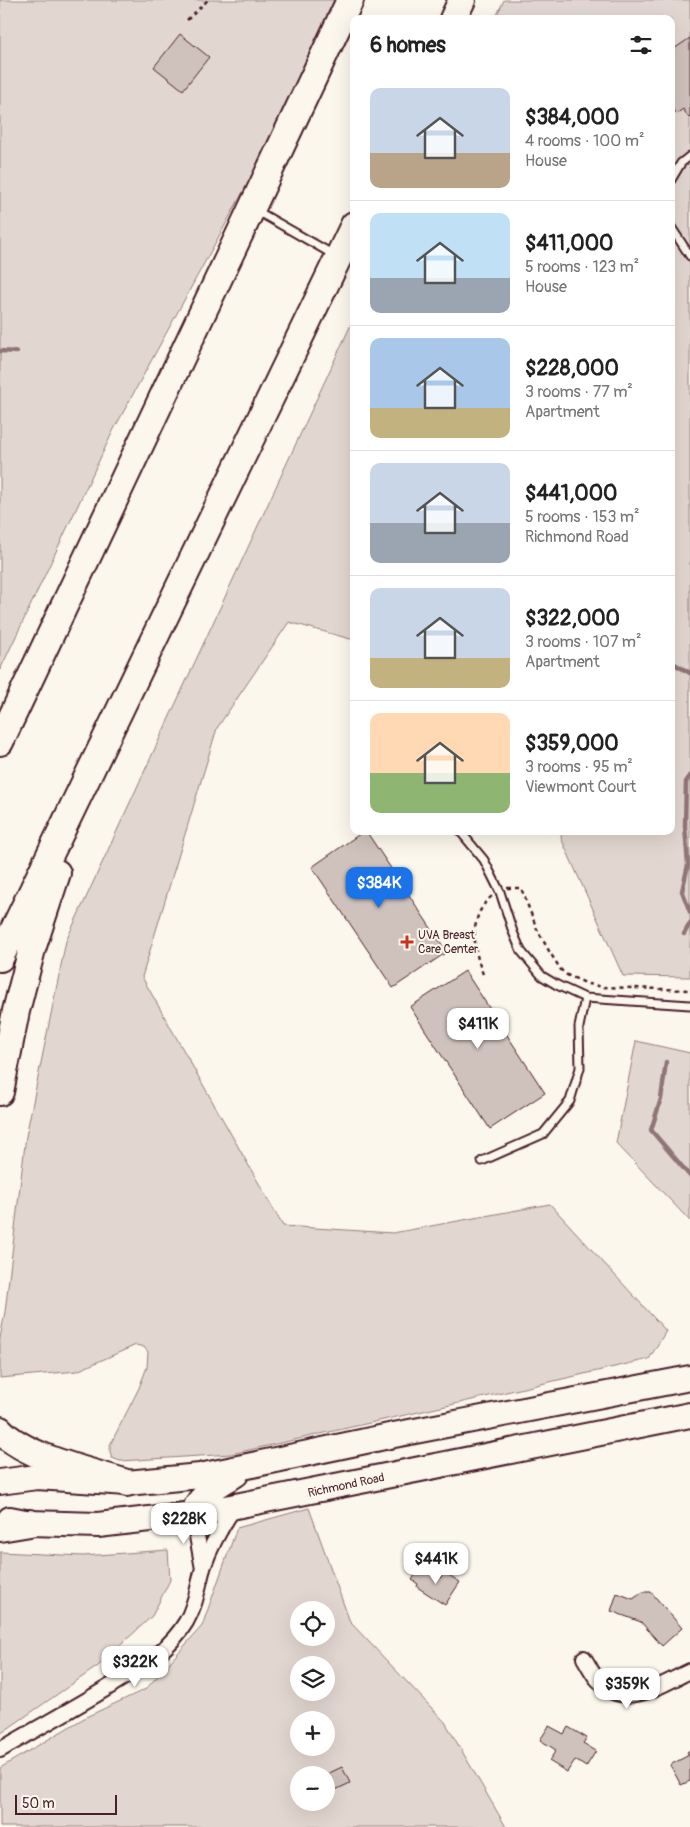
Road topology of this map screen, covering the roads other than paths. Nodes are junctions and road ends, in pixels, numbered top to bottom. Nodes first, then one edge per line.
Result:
1 (350, 0) edge
2 (462, 0) edge
3 (455, 15) edge
4 (690, 156) edge
5 (675, 173) edge
6 (252, 208) junction
7 (350, 233) edge
8 (675, 233) edge
9 (690, 256) edge
10 (338, 257) junction
11 (78, 578) junction
12 (119, 714) junction
13 (0, 716) edge
14 (0, 742) edge
15 (463, 835) edge
16 (0, 958) edge
17 (585, 998) junction
18 (690, 1005) edge
19 (0, 1092) edge
20 (482, 1161) dead end
21 (690, 1378) edge
22 (690, 1415) edge
23 (0, 1430) edge
24 (246, 1468) junction
25 (0, 1482) edge
26 (127, 1483) junction
27 (234, 1508) junction
28 (193, 1514) junction
29 (0, 1516) edge
30 (30, 1523) junction
31 (0, 1528) edge
32 (203, 1570) junction
33 (584, 1658) dead end
34 (690, 1671) edge
35 (0, 1750) edge

1 - 6 highway
2 - 3 highway
4 - 5 lane
6 - 10 lane
6 - 11 highway
7 - 10 highway
8 - 9 lane
10 - 12 highway
11 - 13 highway
11 - 14 highway
12 - 16 highway
12 - 19 highway
15 - 17 lane
17 - 18 lane
17 - 20 lane
21 - 24 highway
22 - 27 highway, Richmond Road
23 - 26 highway
24 - 26 highway
24 - 28 highway
25 - 26 highway
27 - 28 highway, Richmond Road
27 - 32 street
28 - 30 highway, Richmond Road
28 - 32 street
29 - 30 highway, Richmond Road
30 - 31 highway
32 - 35 street
33 - 34 street

